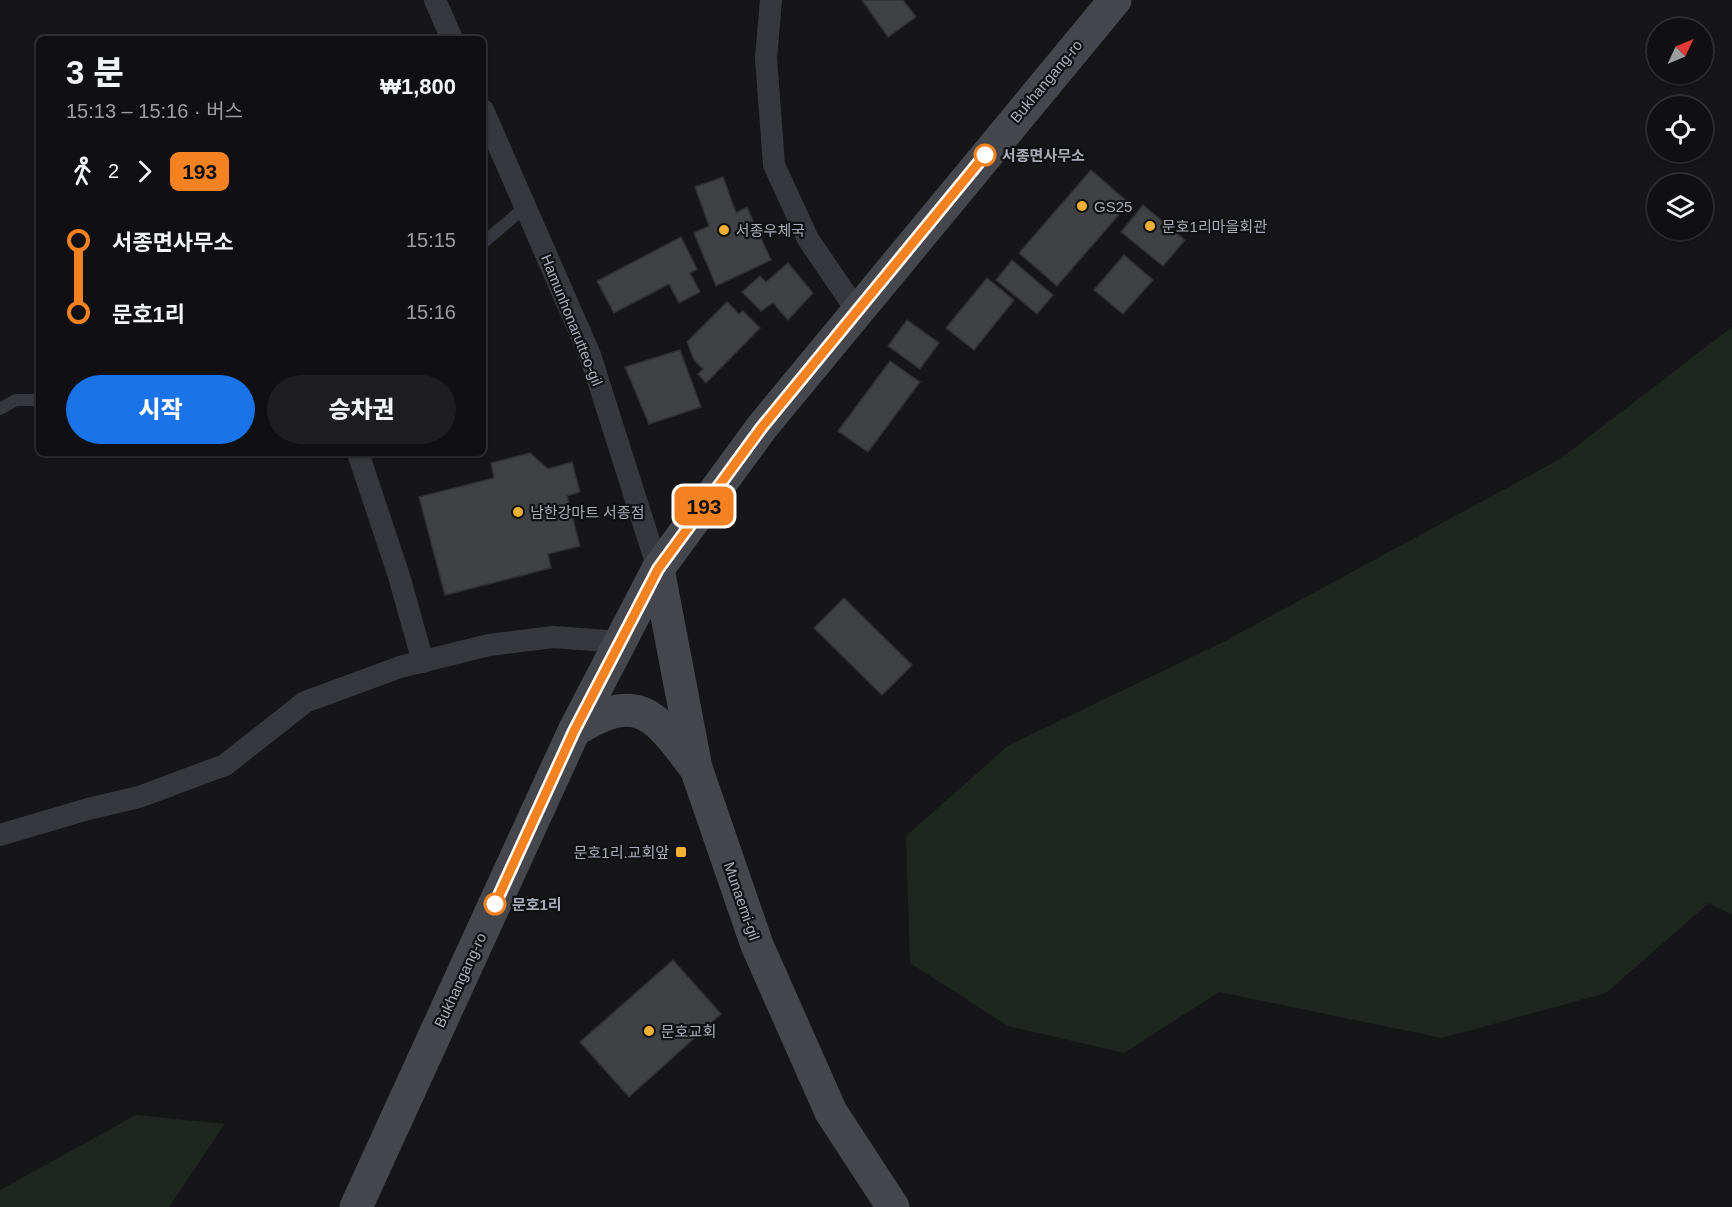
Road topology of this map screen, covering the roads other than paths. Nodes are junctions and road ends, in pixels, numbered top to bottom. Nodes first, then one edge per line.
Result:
1 (435, 0) edge
2 (771, 0) edge
3 (1114, 0) edge
4 (451, 36) edge
5 (486, 117) edge
6 (525, 207) junction
7 (486, 240) edge
8 (857, 311) junction
9 (36, 399) edge
10 (0, 409) edge
11 (359, 456) edge
12 (658, 569) junction
13 (620, 642) junction
14 (423, 662) junction
15 (574, 731) junction
16 (696, 768) junction
17 (0, 835) edge
18 (356, 1207) edge
19 (893, 1207) edge

1 - 4 street
2 - 8 street
3 - 8 main road, Bukhangang-ro
5 - 6 street, Hamunhonarutteo-gil
6 - 7 lane
6 - 12 street, Hamunhonarutteo-gil
8 - 12 main road, Bukhangang-ro
9 - 10 lane
11 - 14 street
12 - 13 main road, Bukhangang-ro
12 - 16 main road, Munaemi-gil
13 - 14 street
13 - 15 main road, Bukhangang-ro
14 - 17 street
15 - 16 main road
15 - 18 main road, Bukhangang-ro
16 - 19 main road, Munaemi-gil

